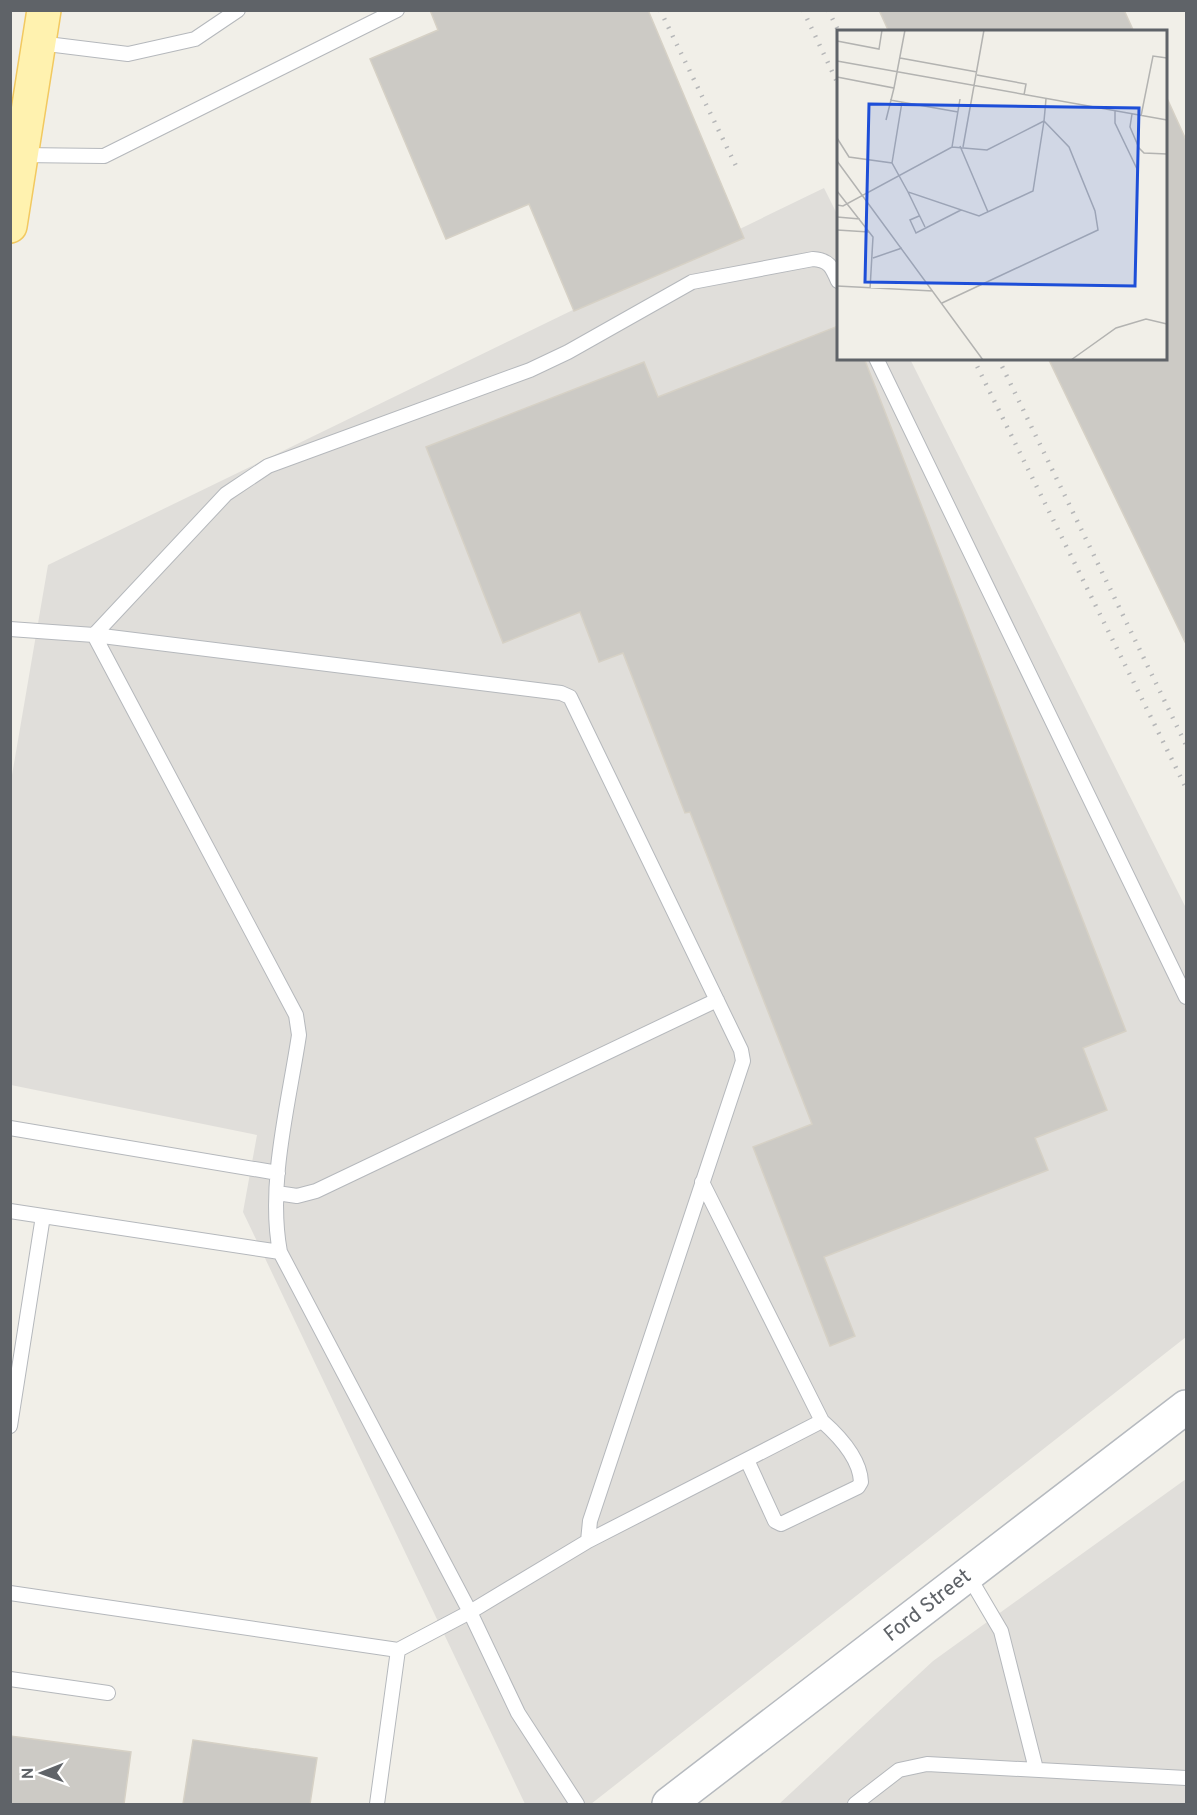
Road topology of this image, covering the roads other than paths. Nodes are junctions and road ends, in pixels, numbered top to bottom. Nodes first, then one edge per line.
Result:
1 (44, 10) edge
2 (238, 10) edge
3 (398, 10) edge
4 (39, 43) junction
5 (21, 155) junction
6 (10, 226) edge
7 (837, 279) edge
8 (877, 360) edge
9 (10, 629) edge
10 (94, 635) junction
11 (1186, 997) edge
12 (717, 1000) junction
13 (10, 1128) edge
14 (278, 1173) junction
15 (702, 1182) junction
16 (277, 1193) junction
17 (10, 1211) edge
18 (43, 1216) junction
19 (280, 1252) junction
20 (1186, 1407) edge
21 (822, 1421) junction
22 (10, 1426) edge
23 (747, 1460) junction
24 (588, 1541) junction
25 (968, 1575) junction
26 (10, 1593) edge
27 (470, 1612) junction
28 (398, 1650) junction
29 (10, 1679) edge
30 (108, 1693) dead end
31 (1036, 1769) junction
32 (1186, 1779) edge
33 (862, 1802) edge
34 (377, 1804) edge
35 (577, 1804) edge
36 (669, 1804) edge

1 - 4 main road
2 - 4 lane
3 - 5 lane
4 - 5 main road
5 - 6 main road
7 - 10 lane
8 - 11 lane
9 - 10 lane
10 - 12 lane
10 - 14 lane
12 - 15 lane
12 - 16 lane
13 - 14 lane
14 - 16 lane
15 - 21 lane
15 - 24 lane
16 - 19 lane
17 - 18 lane
18 - 19 lane
18 - 22 lane
19 - 27 lane
20 - 25 main road, Ford Street
21 - 23 lane
21 - 23 lane
23 - 24 lane
24 - 27 lane
25 - 31 lane
25 - 36 main road, Ford Street
26 - 28 lane
27 - 28 lane
27 - 35 lane
28 - 34 lane
29 - 30 lane
31 - 32 lane
31 - 33 lane

